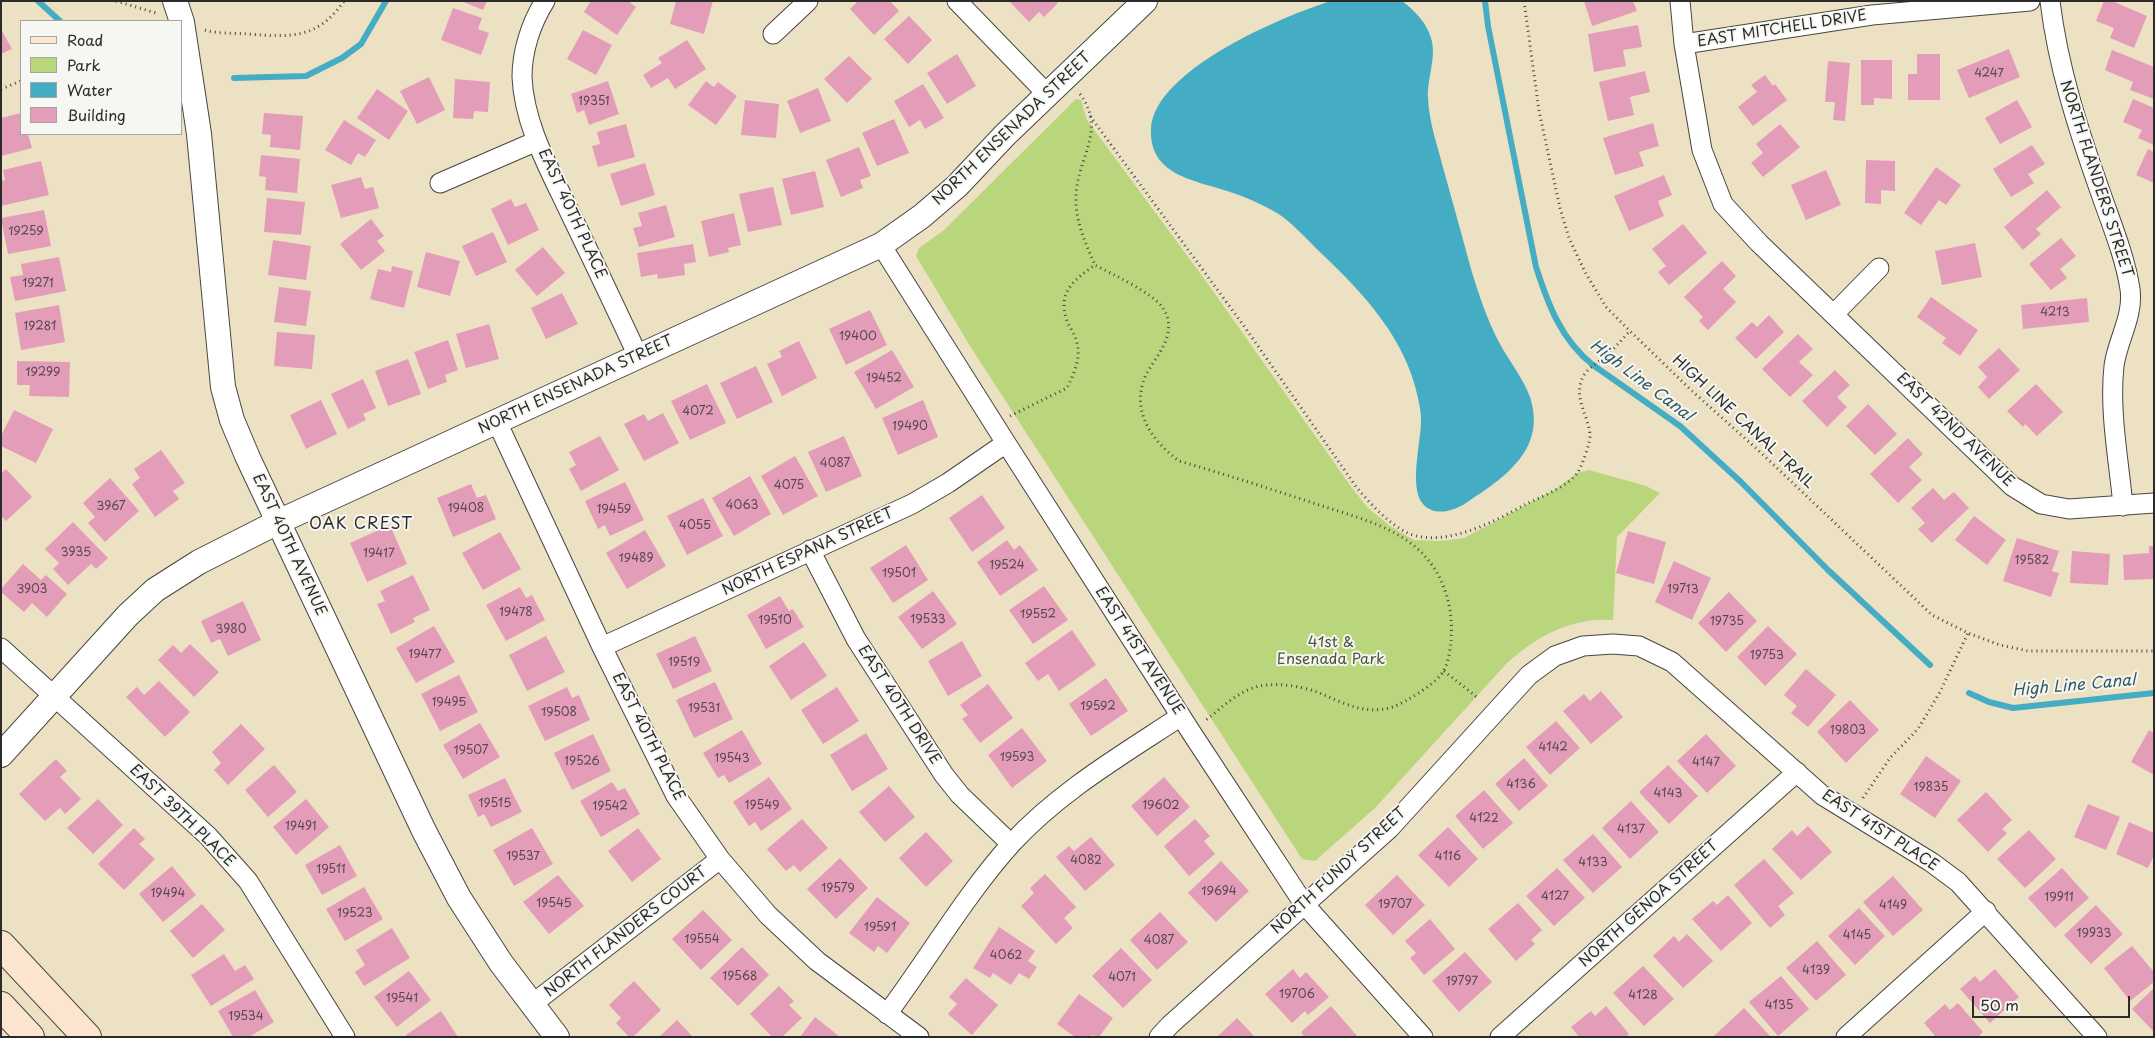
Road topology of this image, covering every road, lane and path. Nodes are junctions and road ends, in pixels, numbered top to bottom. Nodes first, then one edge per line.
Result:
1 (116, 1) edge
2 (175, 1) edge
3 (344, 1) edge
4 (545, 1) edge
5 (808, 1) edge
6 (957, 1) edge
7 (1145, 1) edge
8 (1524, 1) edge
9 (1680, 1) edge
10 (2030, 1) edge
11 (2050, 1) edge
12 (151, 11) dead end
13 (181, 20) edge
14 (182, 22) edge
15 (208, 31) dead end
16 (773, 34) dead end
17 (1684, 44) junction
18 (20, 81) edge
19 (1, 89) edge
20 (1077, 90) dead end
21 (1047, 94) junction
22 (1090, 116) junction
23 (537, 141) junction
24 (440, 183) dead end
25 (881, 245) junction
26 (1095, 265) junction
27 (1880, 268) dead end
28 (1834, 314) junction
29 (1630, 331) junction
30 (638, 356) junction
31 (1010, 416) dead end
32 (497, 422) junction
33 (1006, 443) junction
34 (2154, 503) edge
35 (2123, 506) junction
36 (278, 522) junction
37 (1403, 530) junction
38 (1400, 535) junction
39 (810, 550) junction
40 (1968, 633) junction
41 (1613, 644) joint
42 (602, 646) junction
43 (1, 648) edge
44 (2154, 651) edge
45 (1444, 671) junction
46 (56, 697) junction
47 (1478, 698) dead end
48 (1181, 716) junction
49 (1204, 722) dead end
50 (1, 755) edge
51 (1797, 772) junction
52 (1863, 798) dead end
53 (1011, 844) junction
54 (720, 859) junction
55 (1304, 904) junction
56 (1986, 912) junction
57 (1, 945) edge
58 (531, 1005) junction
59 (1, 1006) edge
60 (887, 1014) junction
61 (30, 1037) edge
62 (87, 1037) edge
63 (345, 1037) edge
64 (557, 1037) edge
65 (919, 1037) edge
66 (1159, 1037) edge
67 (1423, 1037) edge
68 (1500, 1037) edge
69 (1846, 1037) edge
70 (2097, 1037) edge

1 - 12 path
2 - 13 street, EAST 40TH AVENUE
3 - 15 path
4 - 23 street
5 - 16 street
6 - 21 street
7 - 21 street, NORTH ENSENADA STREET
8 - 29 path, HIGH LINE CANAL TRAIL
9 - 17 street, EAST 42ND AVENUE
10 - 17 street, EAST MITCHELL DRIVE
11 - 35 street, NORTH FLANDERS STREET
14 - 36 street, EAST 40TH AVENUE
17 - 28 street, EAST 42ND AVENUE
18 - 19 path
20 - 22 path
21 - 25 street, NORTH ENSENADA STREET
22 - 26 path
22 - 37 path
23 - 24 street, EAST 40TH PLACE
23 - 30 street, EAST 40TH PLACE
25 - 30 street, NORTH ENSENADA STREET
25 - 33 street, EAST 41ST AVENUE
26 - 31 path
26 - 38 path
27 - 28 street
28 - 35 street, EAST 42ND AVENUE
29 - 37 path
29 - 40 path, HIGH LINE CANAL TRAIL
30 - 32 street, NORTH ENSENADA STREET
32 - 36 street, NORTH ENSENADA STREET
32 - 42 street, EAST 40TH PLACE
33 - 39 street, NORTH ESPANA STREET
33 - 48 street, EAST 41ST AVENUE
34 - 35 street, EAST 42ND AVENUE
36 - 46 street, NORTH ENSENADA STREET
36 - 58 street, EAST 40TH AVENUE
37 - 38 path
38 - 45 path
39 - 42 street, NORTH ESPANA STREET
39 - 53 street, EAST 40TH DRIVE
40 - 44 path, HIGH LINE CANAL TRAIL
40 - 52 path
41 - 51 street, EAST 41ST PLACE
41 - 55 street, NORTH FUNDY STREET
42 - 54 street, EAST 40TH PLACE
43 - 46 street, EAST 39TH PLACE
45 - 47 path
45 - 49 path
46 - 50 street, NORTH ENSENADA STREET
46 - 63 street, EAST 39TH PLACE
48 - 53 street
48 - 55 street, EAST 41ST AVENUE
51 - 56 street, EAST 41ST PLACE
51 - 68 street, NORTH GENOA STREET
53 - 60 street
54 - 58 street, NORTH FLANDERS COURT
54 - 60 street, EAST 40TH PLACE
55 - 66 street, NORTH FUNDY STREET
55 - 67 street, EAST 41ST AVENUE
56 - 69 street
56 - 70 street, EAST 41ST PLACE
57 - 62 main road
58 - 64 street, EAST 40TH AVENUE
59 - 61 main road
60 - 65 street, EAST 40TH PLACE

